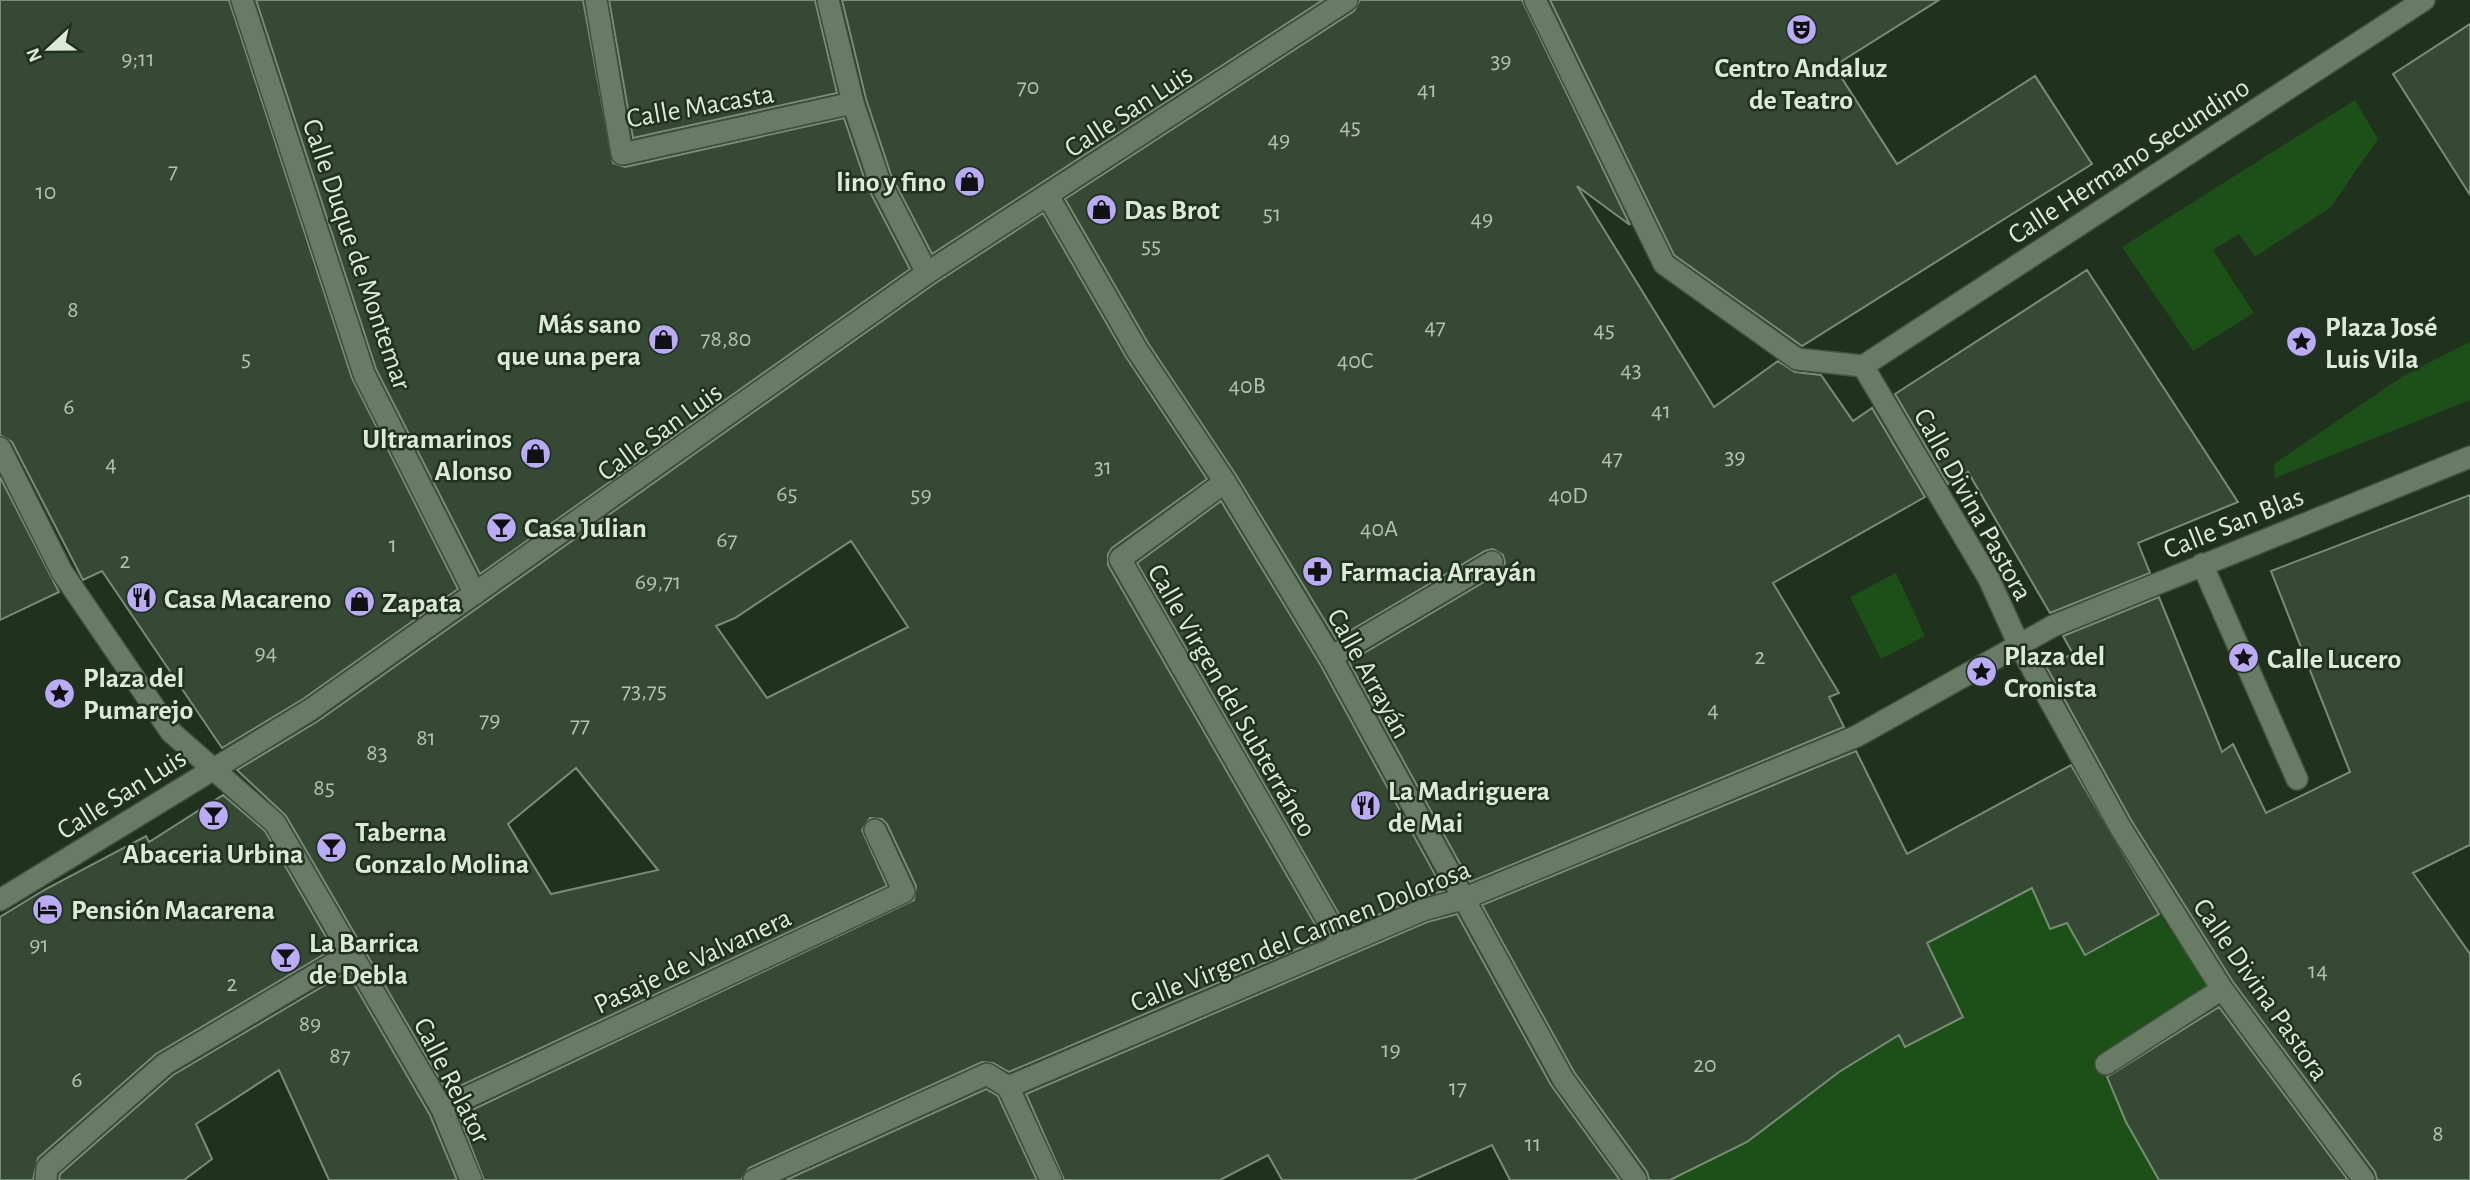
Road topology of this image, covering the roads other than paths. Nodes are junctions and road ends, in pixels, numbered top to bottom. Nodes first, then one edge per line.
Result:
1 (242, 0) edge
2 (596, 0) edge
3 (828, 0) edge
4 (1347, 0) edge
5 (1535, 0) edge
6 (2424, 0) edge
7 (853, 103) junction
8 (1048, 196) junction
9 (927, 274) junction
10 (1863, 366) junction
11 (0, 448) edge
12 (2470, 457) edge
13 (1225, 482) junction
14 (1492, 562) dead end
15 (2202, 564) junction
16 (475, 594) junction
17 (2018, 643) junction
18 (1331, 657) junction
19 (214, 769) junction
20 (2297, 779) dead end
21 (875, 830) dead end
22 (0, 900) edge
23 (1463, 900) junction
24 (1342, 945) junction
25 (352, 953) junction
26 (2222, 989) junction
27 (2106, 1064) dead end
28 (1008, 1087) junction
29 (442, 1109) junction
30 (46, 1180) edge
31 (471, 1180) edge
32 (754, 1180) edge
33 (1051, 1180) edge
34 (1636, 1180) edge
35 (2364, 1180) edge

1 - 16 street, Calle Duque de Montemar
2 - 7 street, Calle Macasta
3 - 7 street
4 - 8 street, Calle San Luis
5 - 10 street
6 - 10 street, Calle Hermano Secundino
7 - 9 street
8 - 9 street, Calle San Luis
8 - 13 street, Calle Arrayán
9 - 16 street, Calle San Luis
10 - 17 street, Calle Divina Pastora
11 - 19 street, Calle Relator
12 - 15 street, Calle San Blas
13 - 18 street, Calle Arrayán
13 - 24 street, Calle Virgen del Subterráneo
14 - 18 street
15 - 17 street, Calle San Blas
15 - 20 street
16 - 19 street, Calle San Luis
17 - 23 street, Calle Virgen del Carmen Dolorosa
17 - 26 street, Calle Divina Pastora
18 - 23 street, Calle Arrayán
19 - 22 street, Calle San Luis
19 - 25 street, Calle Relator
21 - 29 street, Pasaje de Valvanera
23 - 24 street, Calle Virgen del Carmen Dolorosa
23 - 34 street, Calle Arrayán
24 - 28 street, Calle Virgen del Carmen Dolorosa
25 - 29 street, Calle Relator
25 - 30 street
26 - 27 street
26 - 35 street, Calle Divina Pastora
28 - 32 street
28 - 33 street
29 - 31 street, Calle Relator

